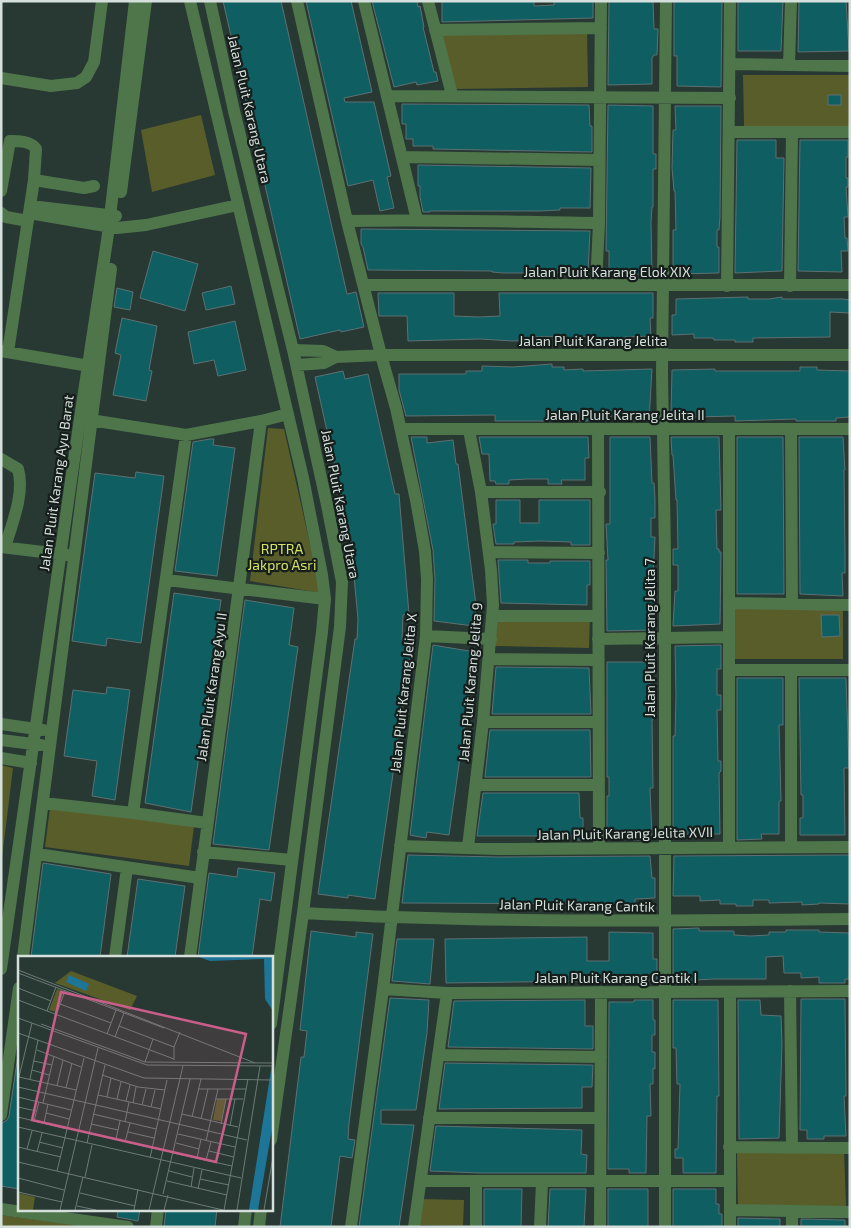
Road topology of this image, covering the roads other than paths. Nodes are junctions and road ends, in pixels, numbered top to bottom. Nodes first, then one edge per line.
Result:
1 (102, 1) edge
2 (135, 1) edge
3 (146, 1) edge
4 (190, 1) edge
5 (202, 1) edge
6 (210, 1) edge
7 (297, 1) edge
8 (364, 1) edge
9 (428, 1) edge
10 (601, 1) edge
11 (666, 1) edge
12 (730, 1) edge
13 (791, 1) edge
14 (601, 28) junction
15 (435, 30) junction
16 (730, 64) junction
17 (789, 64) junction
18 (850, 66) edge
19 (1, 78) edge
20 (452, 95) junction
21 (388, 96) junction
22 (212, 98) junction
23 (600, 98) junction
24 (665, 98) junction
25 (730, 98) junction
26 (234, 111) junction
27 (219, 127) junction
28 (729, 132) junction
29 (792, 132) junction
30 (850, 132) edge
31 (403, 157) junction
32 (599, 160) junction
33 (34, 180) junction
34 (94, 186) dead end
35 (1, 191) edge
36 (238, 205) junction
37 (1, 213) edge
38 (29, 213) junction
39 (417, 220) junction
40 (113, 221) junction
41 (348, 221) junction
42 (599, 223) junction
43 (254, 274) junction
44 (364, 285) junction
45 (596, 285) junction
46 (663, 286) junction
47 (727, 286) junction
48 (790, 286) junction
49 (850, 286) edge
50 (278, 289) junction
51 (293, 350) junction
52 (5, 351) edge
53 (381, 355) junction
54 (663, 355) junction
55 (850, 355) edge
56 (336, 357) junction
57 (93, 366) junction
58 (297, 366) junction
59 (288, 414) junction
60 (85, 419) junction
61 (261, 421) junction
62 (598, 429) junction
63 (662, 429) junction
64 (729, 429) junction
65 (850, 429) edge
66 (401, 430) junction
67 (469, 430) junction
68 (791, 430) junction
69 (186, 435) junction
70 (1, 459) edge
71 (481, 492) junction
72 (600, 492) junction
73 (3, 547) edge
74 (490, 552) junction
75 (599, 553) junction
76 (61, 554) junction
77 (75, 556) junction
78 (167, 580) junction
79 (239, 589) junction
80 (325, 599) junction
81 (730, 603) junction
82 (792, 604) junction
83 (850, 604) edge
84 (493, 616) junction
85 (598, 616) junction
86 (426, 636) junction
87 (729, 637) junction
88 (664, 638) junction
89 (491, 639) junction
90 (598, 639) junction
91 (489, 659) junction
92 (598, 660) junction
93 (729, 670) junction
94 (791, 670) junction
95 (850, 670) edge
96 (483, 722) junction
97 (598, 722) junction
98 (1, 724) edge
99 (36, 729) junction
100 (53, 732) junction
101 (309, 735) junction
102 (326, 738) junction
103 (1, 740) edge
104 (33, 744) junction
105 (51, 747) junction
106 (1, 758) edge
107 (30, 764) junction
108 (48, 769) junction
109 (476, 785) junction
110 (599, 785) junction
111 (44, 803) junction
112 (133, 813) junction
113 (207, 824) junction
114 (400, 846) junction
115 (729, 846) junction
116 (599, 847) junction
117 (791, 847) junction
118 (850, 847) edge
119 (468, 848) junction
120 (665, 848) junction
121 (203, 852) junction
122 (37, 854) junction
123 (292, 860) junction
124 (127, 868) junction
125 (200, 878) junction
126 (303, 912) junction
127 (392, 918) junction
128 (850, 919) edge
129 (664, 921) junction
130 (23, 956) edge
131 (115, 956) edge
132 (190, 956) edge
133 (1, 969) edge
134 (383, 989) junction
135 (790, 991) junction
136 (850, 991) edge
137 (601, 992) junction
138 (730, 992) junction
139 (447, 993) junction
140 (666, 993) junction
141 (18, 995) edge
142 (272, 1016) edge
143 (438, 1055) junction
144 (601, 1057) junction
145 (276, 1068) edge
146 (1, 1115) edge
147 (429, 1118) junction
148 (600, 1118) junction
149 (272, 1126) edge
150 (729, 1146) junction
151 (792, 1147) junction
152 (850, 1148) edge
153 (601, 1180) junction
154 (421, 1181) junction
155 (666, 1181) junction
156 (729, 1181) junction
157 (476, 1182) junction
158 (542, 1182) junction
159 (1, 1209) edge
160 (158, 1210) edge
161 (246, 1210) edge
162 (261, 1210) edge
163 (730, 1210) junction
164 (792, 1211) junction
165 (850, 1212) edge
166 (81, 1215) edge
167 (128, 1227) edge
168 (156, 1227) edge
169 (244, 1227) edge
170 (259, 1227) edge
171 (351, 1227) edge
172 (414, 1227) edge
173 (476, 1227) edge
174 (540, 1227) edge
175 (600, 1227) edge
176 (665, 1227) edge
177 (730, 1227) edge
178 (792, 1227) edge

1 - 19 street
2 - 40 street, Jalan Pluit Karang Ayu Barat
3 - 40 street, Jalan Pluit Karang Ayu Barat
4 - 22 street
5 - 22 street
6 - 26 street, Jalan Pluit Karang Utara
7 - 41 street, Jalan Pluit Karang Jelita X
8 - 21 street
9 - 15 street
10 - 14 street
11 - 24 street, Jalan Pluit Karang Jelita 7
12 - 16 street
13 - 17 street
14 - 15 street
14 - 23 street
15 - 20 street
16 - 17 street
16 - 25 street
17 - 18 street
20 - 21 street
20 - 23 street
21 - 31 street
22 - 27 street
23 - 24 street
23 - 32 street
24 - 25 street
24 - 46 street, Jalan Pluit Karang Jelita 7
25 - 28 street
26 - 27 street
26 - 50 street, Jalan Pluit Karang Utara
27 - 36 street
28 - 29 street
28 - 47 street
29 - 30 street
29 - 48 street
31 - 32 street
31 - 39 street
32 - 42 street
33 - 34 street
33 - 35 street
33 - 38 street
36 - 40 street
36 - 43 street
37 - 38 street
38 - 40 street
38 - 52 street
39 - 41 street
39 - 42 street
40 - 57 street, Jalan Pluit Karang Ayu Barat
41 - 44 street, Jalan Pluit Karang Jelita X
42 - 45 street
43 - 50 street
43 - 59 street
44 - 45 street, Jalan Pluit Karang Elok XIX
44 - 53 street, Jalan Pluit Karang Jelita X
45 - 46 street, Jalan Pluit Karang Elok XIX
46 - 47 street, Jalan Pluit Karang Elok XIX
46 - 54 street, Jalan Pluit Karang Jelita 7
47 - 48 street, Jalan Pluit Karang Elok XIX
48 - 49 street, Jalan Pluit Karang Elok XIX
50 - 51 street, Jalan Pluit Karang Utara
51 - 56 street, Jalan Pluit Karang Jelita
51 - 58 street, Jalan Pluit Karang Utara
52 - 57 street
53 - 54 street, Jalan Pluit Karang Jelita
53 - 56 street, Jalan Pluit Karang Jelita
53 - 66 street, Jalan Pluit Karang Jelita X
54 - 55 street, Jalan Pluit Karang Jelita
54 - 63 street, Jalan Pluit Karang Jelita 7
56 - 58 street, Jalan Pluit Karang Jelita
57 - 60 street, Jalan Pluit Karang Ayu Barat
58 - 102 street, Jalan Pluit Karang Utara
59 - 61 street
59 - 80 street
60 - 69 street
60 - 76 street, Jalan Pluit Karang Ayu Barat
60 - 77 street, Jalan Pluit Karang Ayu Barat
61 - 69 street
61 - 79 street, Jalan Pluit Karang Ayu II
62 - 63 street, Jalan Pluit Karang Jelita II
62 - 67 street, Jalan Pluit Karang Jelita II
62 - 72 street
63 - 64 street, Jalan Pluit Karang Jelita II
63 - 88 street, Jalan Pluit Karang Jelita 7
64 - 68 street, Jalan Pluit Karang Jelita II
64 - 81 street
65 - 68 street, Jalan Pluit Karang Jelita II
66 - 67 street, Jalan Pluit Karang Jelita II
66 - 86 street, Jalan Pluit Karang Jelita X
67 - 71 street, Jalan Pluit Karang Jelita 9
68 - 82 street
69 - 78 street
70 - 73 street
71 - 72 street
71 - 74 street, Jalan Pluit Karang Jelita 9
72 - 75 street
73 - 76 street
74 - 75 street
74 - 84 street, Jalan Pluit Karang Jelita 9
75 - 85 street
76 - 77 street
76 - 99 street, Jalan Pluit Karang Ayu Barat
77 - 100 street, Jalan Pluit Karang Ayu Barat
78 - 79 street
78 - 112 street
79 - 80 street
79 - 113 street, Jalan Pluit Karang Ayu II
80 - 101 street
81 - 82 street
81 - 87 street
82 - 83 street
84 - 85 street
84 - 89 street, Jalan Pluit Karang Jelita 9
85 - 90 street
86 - 89 street
86 - 114 street, Jalan Pluit Karang Jelita X
87 - 88 street
87 - 93 street
88 - 90 street
88 - 120 street, Jalan Pluit Karang Jelita 7
89 - 91 street, Jalan Pluit Karang Jelita 9
90 - 92 street
91 - 92 street
91 - 96 street, Jalan Pluit Karang Jelita 9
92 - 97 street
93 - 94 street
93 - 115 street
94 - 95 street
94 - 117 street
96 - 97 street
96 - 109 street, Jalan Pluit Karang Jelita 9
97 - 110 street
98 - 99 street
99 - 100 street
99 - 104 street, Jalan Pluit Karang Ayu Barat
100 - 105 street, Jalan Pluit Karang Ayu Barat
101 - 102 street
101 - 123 street
102 - 126 street, Jalan Pluit Karang Utara
103 - 104 street
104 - 105 street
104 - 107 street, Jalan Pluit Karang Ayu Barat
105 - 108 street, Jalan Pluit Karang Ayu Barat
106 - 107 street
107 - 108 street
107 - 133 street, Jalan Pluit Karang Ayu Barat
108 - 111 street, Jalan Pluit Karang Ayu Barat
109 - 110 street
109 - 119 street, Jalan Pluit Karang Jelita 9
110 - 116 street
111 - 112 street
111 - 122 street, Jalan Pluit Karang Ayu Barat
112 - 113 street
113 - 121 street, Jalan Pluit Karang Ayu II
114 - 119 street, Jalan Pluit Karang Jelita XVII
114 - 127 street, Jalan Pluit Karang Jelita X
115 - 117 street, Jalan Pluit Karang Jelita XVII
115 - 120 street, Jalan Pluit Karang Jelita XVII
116 - 119 street, Jalan Pluit Karang Jelita XVII
116 - 120 street, Jalan Pluit Karang Jelita XVII
117 - 118 street, Jalan Pluit Karang Jelita XVII
120 - 129 street, Jalan Pluit Karang Jelita 7
121 - 123 street
121 - 125 street, Jalan Pluit Karang Ayu II
122 - 124 street
122 - 130 street, Jalan Pluit Karang Ayu Barat
123 - 142 street
124 - 125 street
124 - 131 street
125 - 132 street, Jalan Pluit Karang Ayu II
126 - 127 street, Jalan Pluit Karang Cantik
126 - 145 street, Jalan Pluit Karang Utara
127 - 129 street, Jalan Pluit Karang Cantik
127 - 134 street, Jalan Pluit Karang Jelita X
128 - 129 street, Jalan Pluit Karang Cantik
129 - 140 street, Jalan Pluit Karang Jelita 7
134 - 139 street, Jalan Pluit Karang Cantik I
134 - 171 street, Jalan Pluit Karang Jelita X
135 - 136 street, Jalan Pluit Karang Cantik I
135 - 138 street, Jalan Pluit Karang Cantik I
135 - 151 street
137 - 139 street, Jalan Pluit Karang Cantik I
137 - 140 street, Jalan Pluit Karang Cantik I
137 - 144 street
138 - 140 street, Jalan Pluit Karang Cantik I
138 - 150 street
139 - 143 street
140 - 155 street, Jalan Pluit Karang Jelita 7
141 - 146 street
143 - 144 street
143 - 147 street
144 - 148 street
145 - 149 street, Jalan Pluit Karang Utara
147 - 148 street
147 - 154 street
148 - 153 street
150 - 151 street
150 - 156 street
151 - 152 street
153 - 155 street
153 - 158 street
153 - 175 street
154 - 157 street
154 - 172 street
155 - 156 street
155 - 176 street, Jalan Pluit Karang Jelita 7
156 - 163 street
157 - 158 street
157 - 173 street
158 - 174 street
159 - 166 street
160 - 168 street
161 - 169 street
162 - 170 street
163 - 164 street
163 - 177 street
164 - 165 street
164 - 178 street
166 - 167 street

